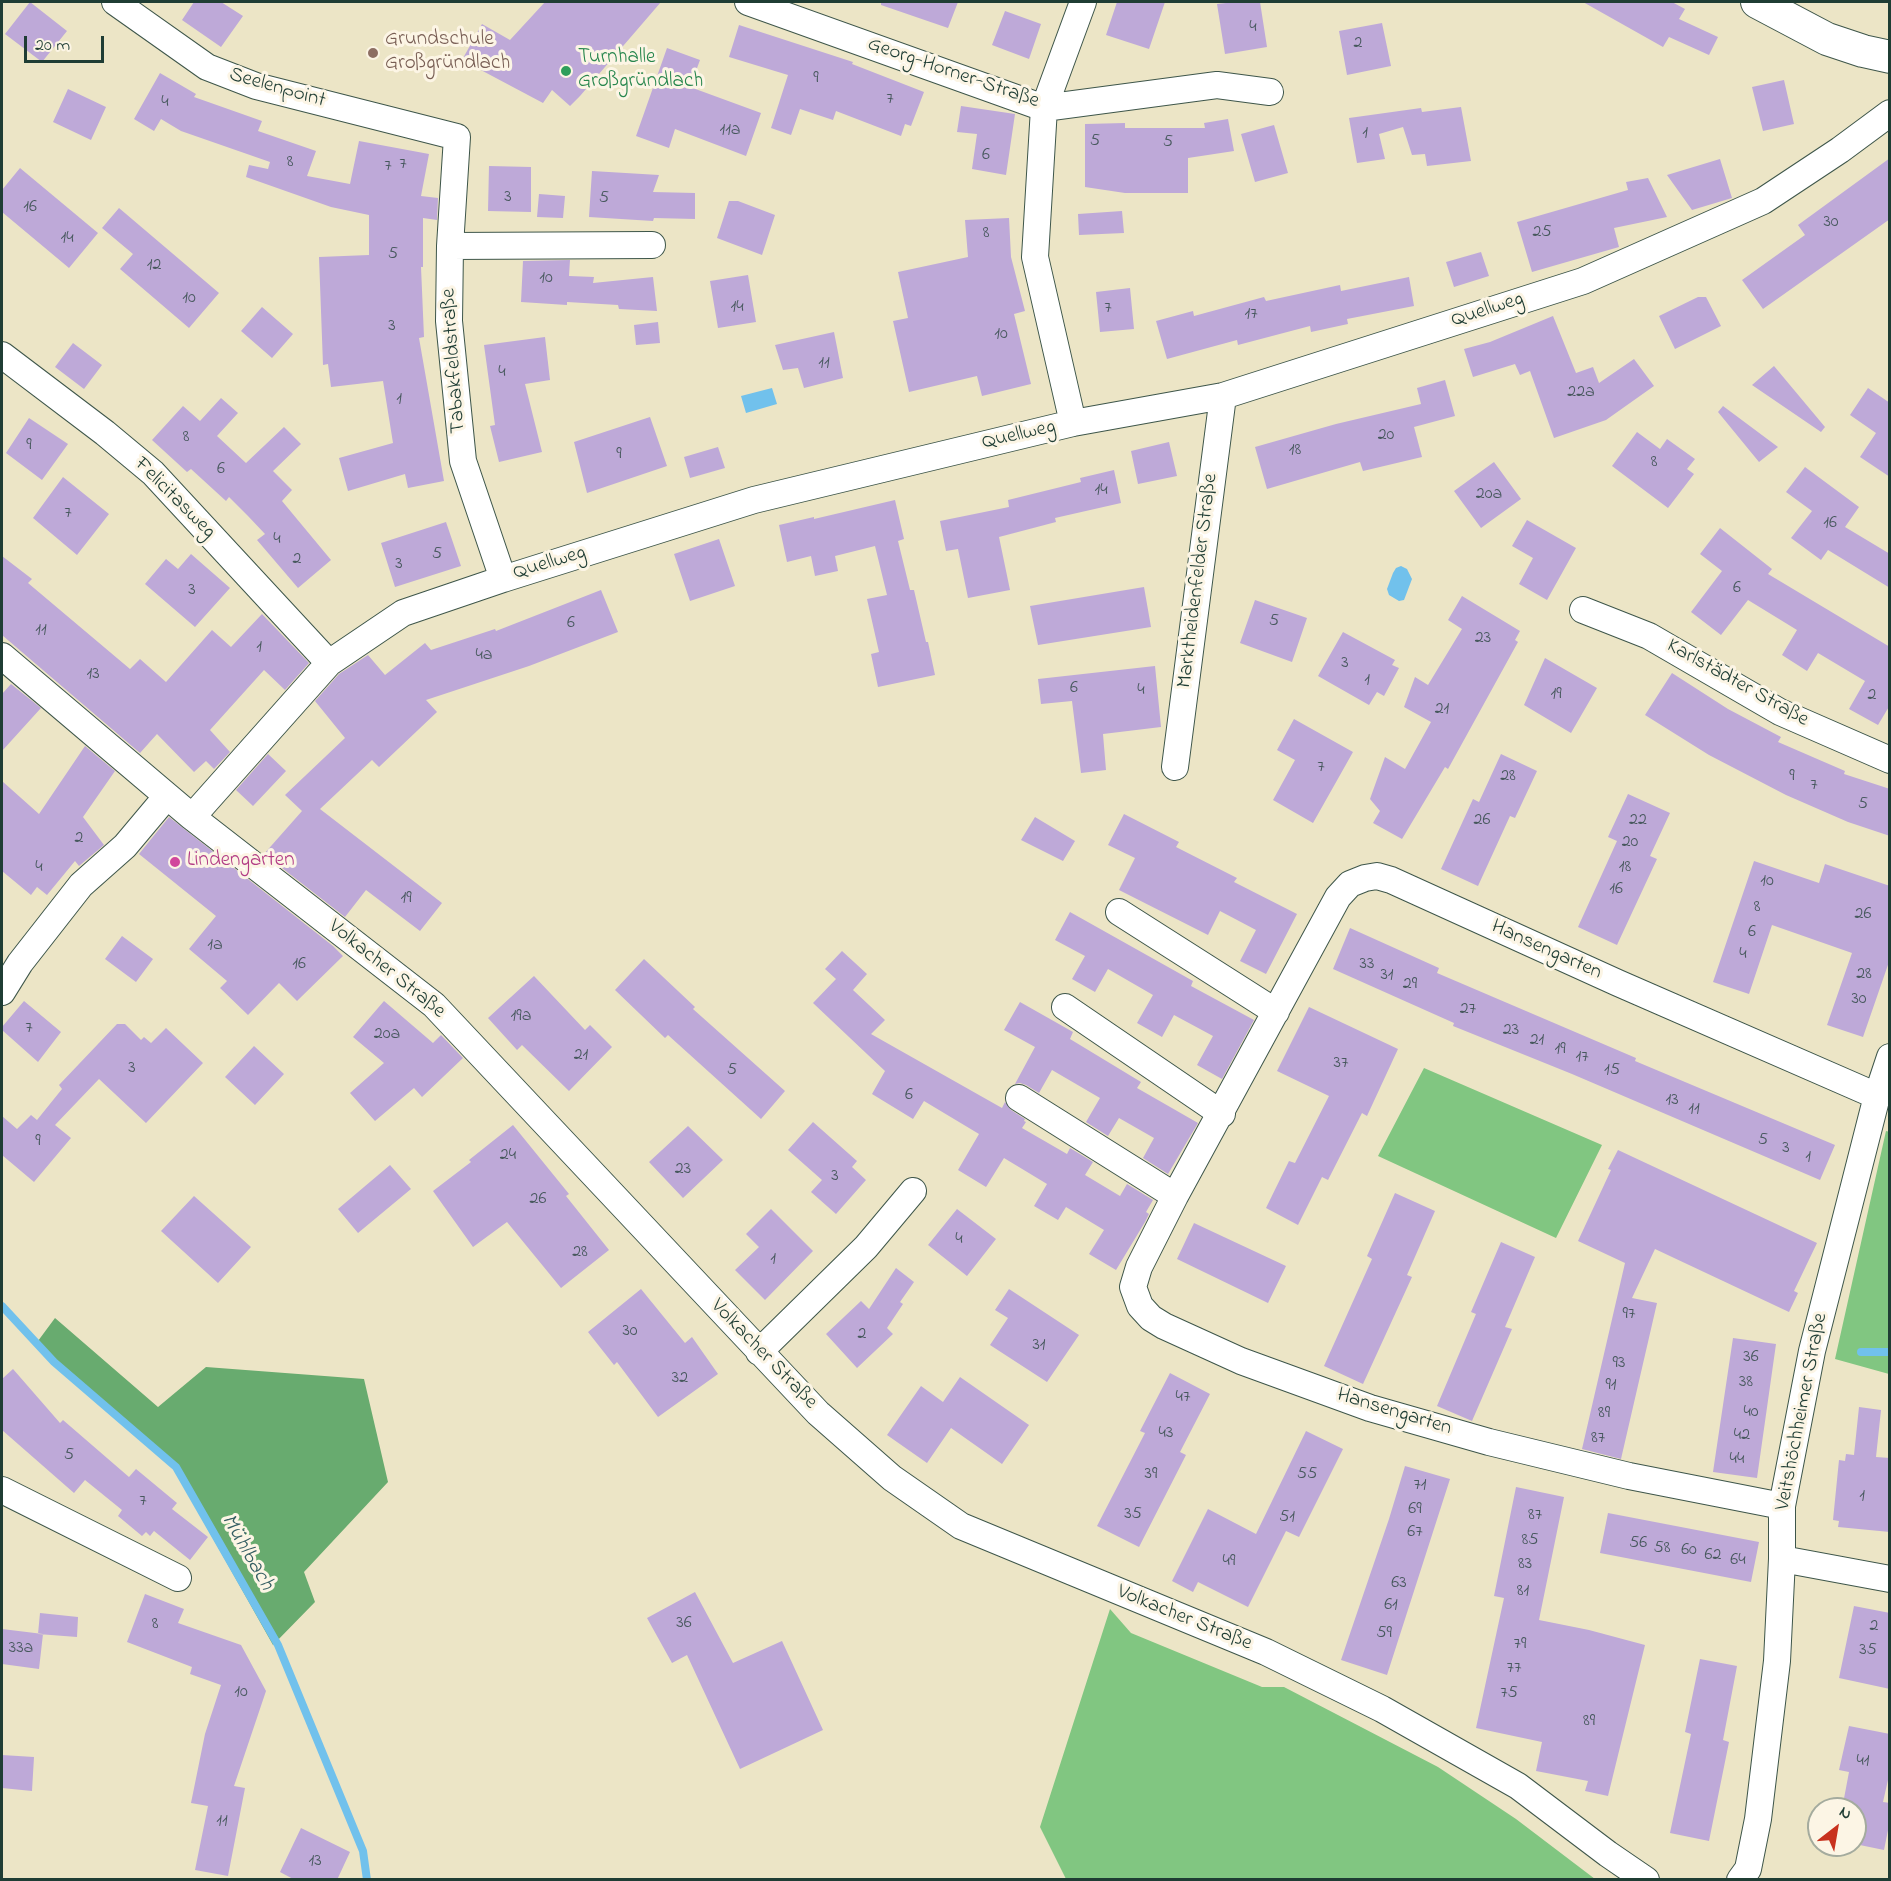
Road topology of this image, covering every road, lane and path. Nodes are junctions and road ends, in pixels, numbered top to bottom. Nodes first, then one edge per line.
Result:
1 (115, 2) edge
2 (748, 2) edge
3 (1083, 2) edge
4 (1757, 2) edge
5 (1890, 57) edge
6 (1270, 92) dead end
7 (1044, 108) junction
8 (1890, 113) edge
9 (457, 137) joint
10 (652, 245) dead end
11 (450, 246) junction
12 (2, 355) edge
13 (1223, 396) junction
14 (1073, 423) junction
15 (503, 579) junction
16 (1584, 610) dead end
17 (2, 656) edge
18 (329, 663) junction
19 (1890, 760) edge
20 (1175, 767) dead end
21 (167, 796) junction
22 (192, 817) junction
23 (1119, 912) dead end
24 (2, 992) edge
25 (1065, 1007) dead end
26 (1276, 1012) junction
27 (1890, 1057) edge
28 (1877, 1095) junction
29 (1019, 1098) dead end
30 (1222, 1114) junction
31 (913, 1191) dead end
32 (1175, 1196) junction
33 (759, 1352) junction
34 (2, 1490) edge
35 (1782, 1506) junction
36 (1782, 1559) junction
37 (178, 1578) dead end
38 (1890, 1579) edge
39 (1646, 1880) edge
40 (1740, 1880) edge

1 - 9 street, Seelenpoint
2 - 7 street, Georg-Horner-Straße
3 - 7 street
4 - 5 street
6 - 7 street, Georg-Horner-Straße
7 - 14 street
8 - 13 street, Quellweg
9 - 11 street, Tabakfeldstraße
10 - 11 street
11 - 15 street, Tabakfeldstraße
12 - 18 street, Felicitasweg
13 - 14 street, Quellweg
13 - 20 street, Marktheidenfelder Straße
14 - 15 street, Quellweg
15 - 18 street, Quellweg
16 - 19 street, Karlstädter Straße
17 - 21 street, Volkacher Straße
18 - 22 street, Quellweg
21 - 22 street, Volkacher Straße
21 - 24 street
22 - 33 street, Volkacher Straße
23 - 26 street
25 - 30 street
26 - 28 street, Hansengarten
26 - 30 street, Hansengarten
27 - 28 street, Veitshöchheimer Straße
28 - 35 street, Veitshöchheimer Straße
29 - 32 street
30 - 32 street, Hansengarten
31 - 33 street
32 - 35 street, Hansengarten
33 - 39 street, Volkacher Straße
34 - 37 street
35 - 36 street, Veitshöchheimer Straße
36 - 38 street
36 - 40 street, Veitshöchheimer Straße

